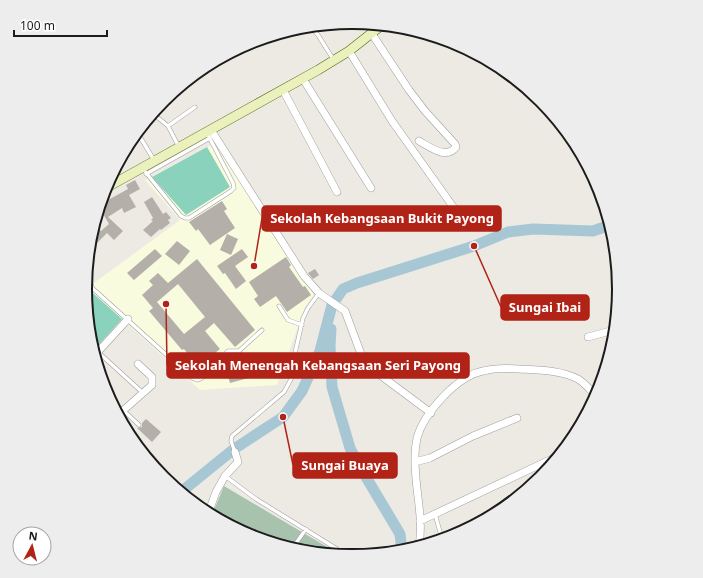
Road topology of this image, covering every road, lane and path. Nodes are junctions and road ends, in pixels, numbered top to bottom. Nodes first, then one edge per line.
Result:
1 (376, 30) edge
2 (315, 32) edge
3 (372, 34) junction
4 (349, 51) junction
5 (334, 60) junction
6 (303, 79) junction
7 (283, 90) junction
8 (195, 107) dead end
9 (157, 117) edge
10 (168, 126) junction
11 (209, 134) junction
12 (141, 137) edge
13 (419, 141) dead end
14 (179, 148) junction
15 (155, 161) junction
16 (144, 171) junction
17 (113, 185) edge
18 (372, 188) dead end
19 (337, 192) dead end
20 (454, 208) dead end
21 (92, 287) edge
22 (322, 295) junction
23 (279, 306) dead end
24 (128, 319) junction
25 (302, 325) junction
26 (262, 330) dead end
27 (608, 332) edge
28 (588, 338) dead end
29 (99, 351) edge
30 (101, 358) edge
31 (138, 364) dead end
32 (591, 390) edge
33 (143, 393) junction
34 (124, 410) joint
35 (431, 413) junction
36 (517, 418) dead end
37 (138, 425) dead end
38 (235, 452) joint
39 (416, 462) junction
40 (545, 462) edge
41 (225, 476) junction
42 (210, 507) edge
43 (435, 514) junction
44 (420, 521) junction
45 (306, 530) junction
46 (440, 533) edge
47 (420, 540) edge
48 (296, 543) edge
49 (336, 548) edge

1 - 3 main road
2 - 5 lane
3 - 4 main road
3 - 13 street
4 - 5 main road
4 - 20 street
5 - 6 main road
6 - 7 main road
6 - 18 street
7 - 11 main road
7 - 19 street
8 - 10 lane
9 - 10 lane
10 - 14 lane
11 - 14 main road
11 - 16 lane
11 - 16 lane
11 - 22 street
12 - 15 lane
14 - 15 main road
15 - 16 main road
16 - 17 main road
21 - 24 lane
22 - 25 lane
22 - 35 street
23 - 25 lane
24 - 26 lane
24 - 29 street
25 - 38 lane
27 - 28 street
30 - 33 lane
31 - 33 street
32 - 35 street
33 - 34 street
34 - 37 lane
35 - 39 street
36 - 39 street
38 - 41 street
39 - 44 street
40 - 43 street
41 - 42 street
41 - 45 lane
43 - 44 street
43 - 46 lane
44 - 47 street
45 - 48 lane
45 - 49 lane

